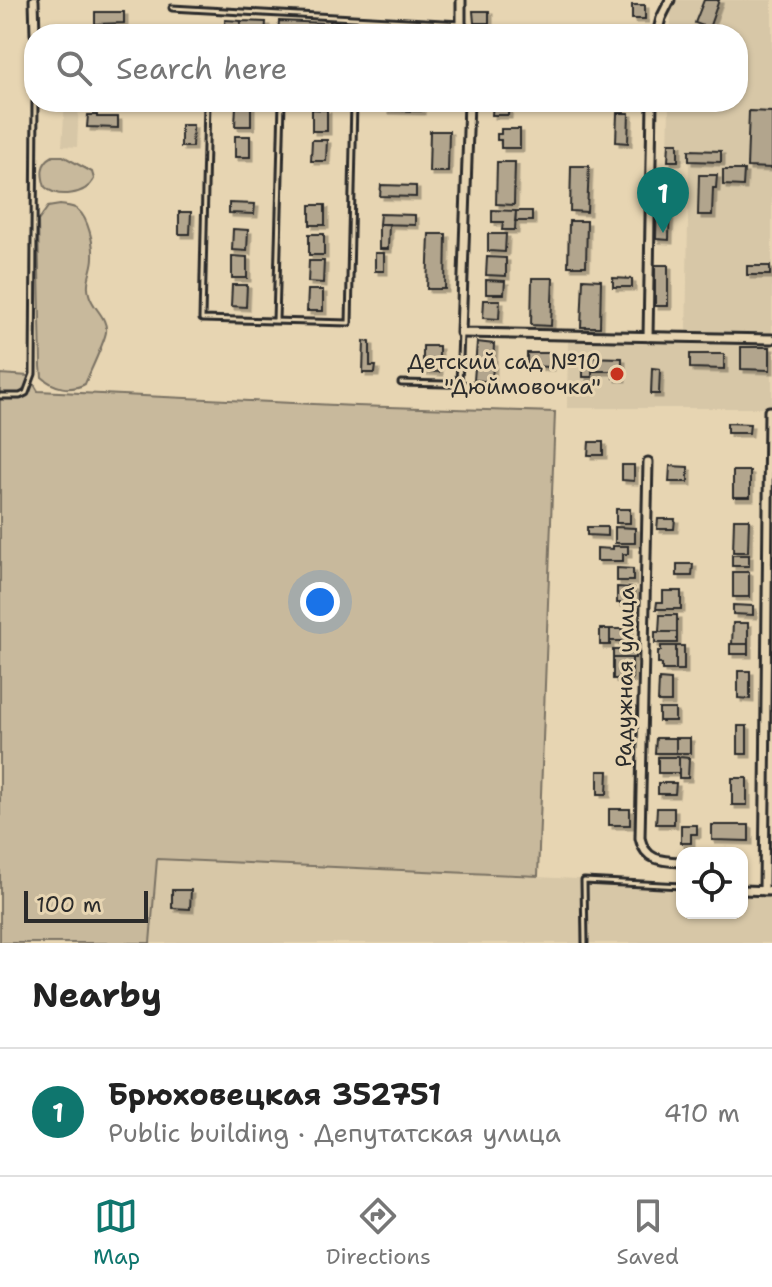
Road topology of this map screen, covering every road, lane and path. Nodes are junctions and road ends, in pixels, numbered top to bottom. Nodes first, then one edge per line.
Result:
1 (34, 0) edge
2 (461, 0) edge
3 (670, 0) edge
4 (172, 8) dead end
5 (35, 24) edge
6 (461, 24) joint
7 (660, 24) edge
8 (35, 112) edge
9 (207, 112) edge
10 (282, 112) edge
11 (354, 112) edge
12 (469, 112) edge
13 (652, 112) edge
14 (276, 321) junction
15 (461, 333) junction
16 (648, 337) junction
17 (772, 339) edge
18 (401, 383) dead end
19 (459, 384) junction
20 (490, 385) dead end
21 (0, 396) edge
22 (772, 411) edge
23 (648, 462) dead end
24 (676, 861) edge
25 (676, 886) edge
26 (748, 890) edge
27 (768, 891) edge
28 (585, 943) edge

1 - 5 street
2 - 6 street
3 - 7 street
4 - 6 lane
8 - 21 lane
9 - 14 lane
10 - 14 lane
11 - 14 lane
12 - 15 street
13 - 16 street
15 - 16 street
15 - 19 lane
16 - 17 street
18 - 19 lane
19 - 20 lane
22 - 27 street
23 - 24 street, Радужная улица
25 - 28 lane
26 - 27 street

